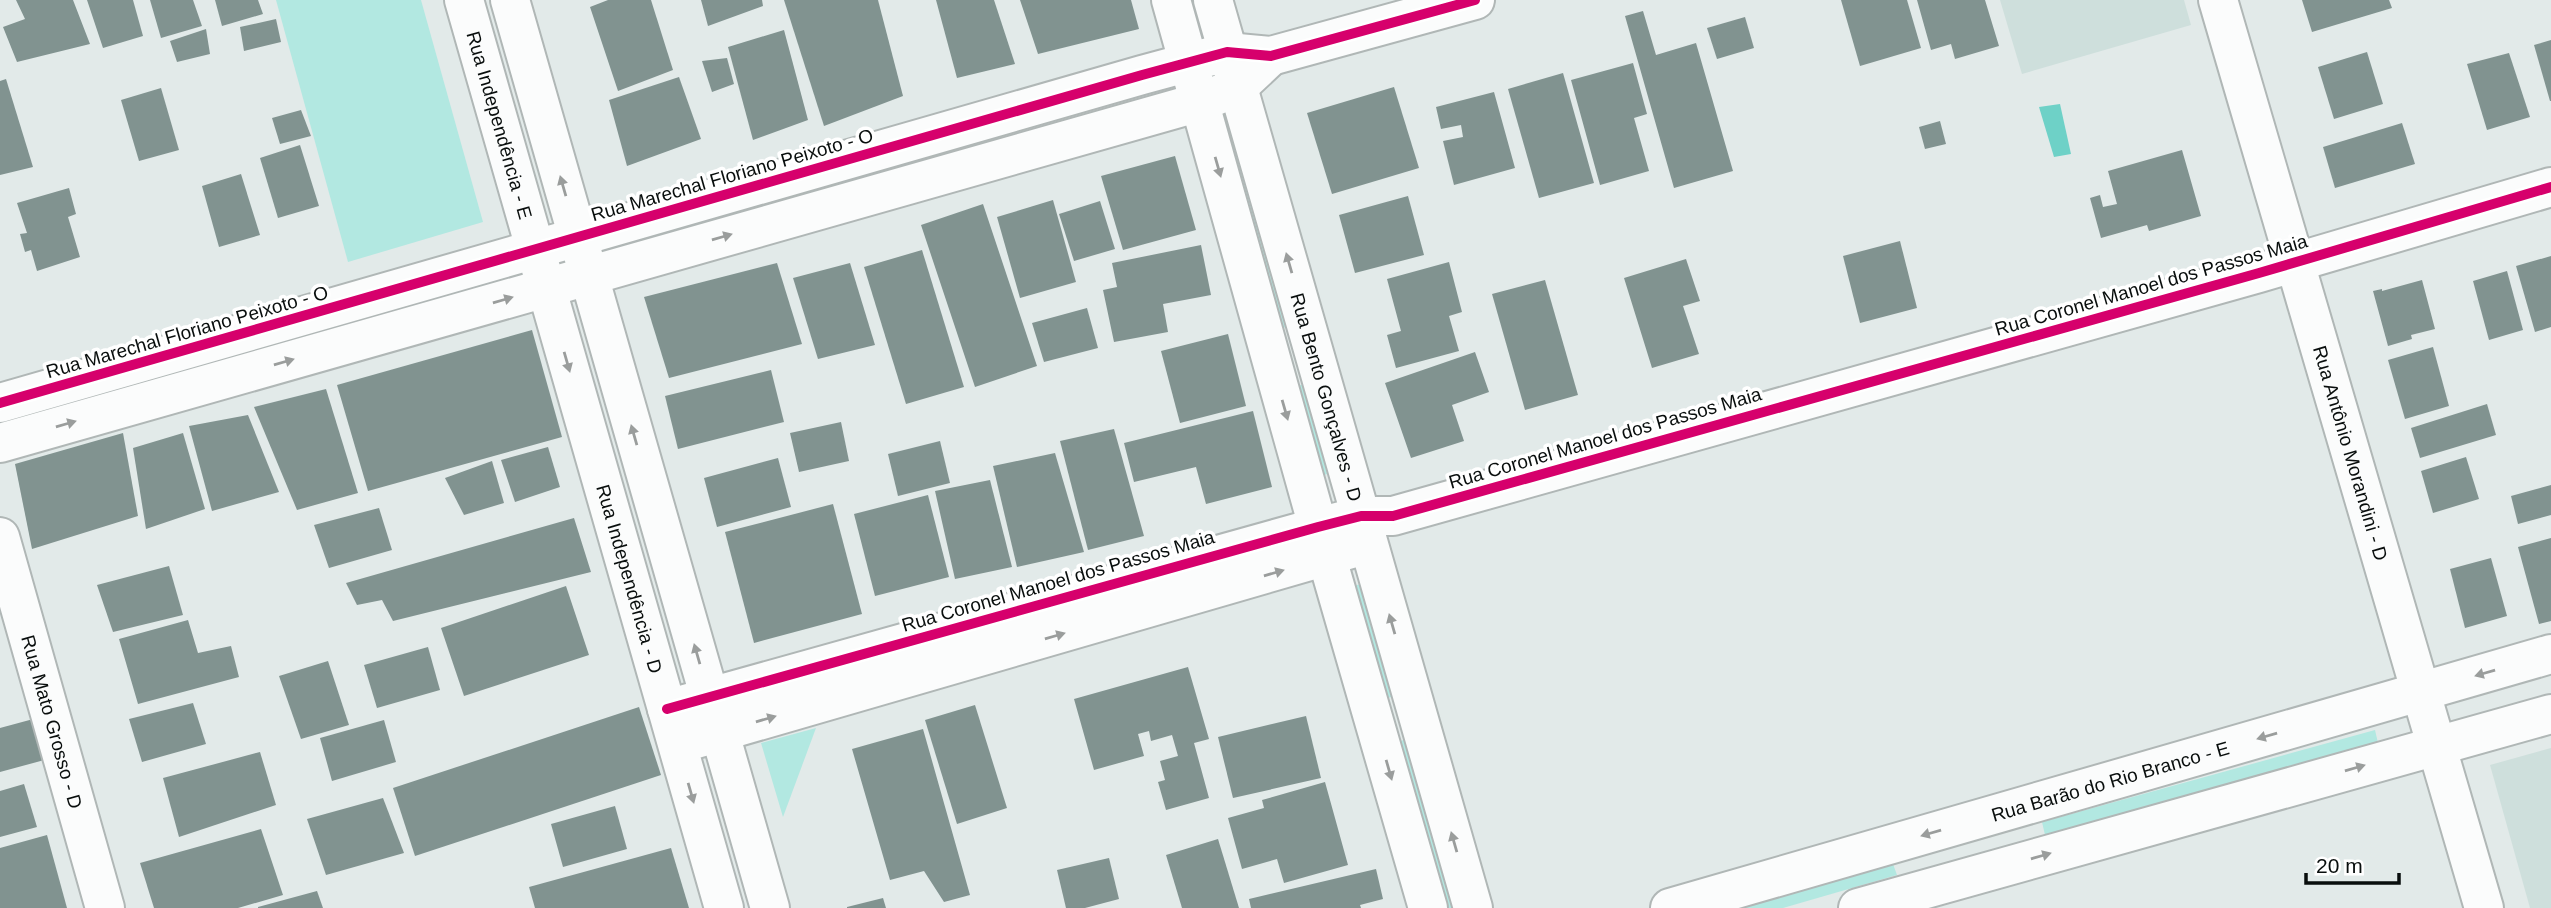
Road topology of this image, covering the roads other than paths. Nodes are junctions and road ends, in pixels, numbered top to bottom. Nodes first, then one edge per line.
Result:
1 (464, 0) edge
2 (510, 0) edge
3 (1171, 0) edge
4 (1213, 0) edge
5 (1475, 0) edge
6 (2218, 0) edge
7 (1188, 62) junction
8 (1233, 69) junction
9 (1199, 102) junction
10 (884, 149) junction
11 (2551, 187) edge
12 (894, 188) junction
13 (578, 238) junction
14 (535, 250) junction
15 (2294, 263) junction
16 (588, 275) junction
17 (546, 287) junction
18 (1317, 358) junction
19 (1274, 368) junction
20 (0, 403) edge
21 (0, 443) edge
22 (1374, 525) junction
23 (0, 537) edge
24 (1322, 542) junction
25 (667, 549) junction
26 (625, 563) junction
27 (2551, 654) edge
28 (2421, 691) junction
29 (2551, 714) edge
30 (715, 715) junction
31 (1419, 719) junction
32 (672, 727) junction
33 (1378, 733) junction
34 (2437, 747) junction
35 (1970, 821) junction
36 (1985, 872) junction
37 (105, 908) edge
38 (724, 908) edge
39 (770, 908) edge
40 (1428, 908) edge
41 (1473, 908) edge
42 (1670, 908) edge
43 (1858, 908) edge
44 (2484, 908) edge

1 - 14 street, Rua Independência - E
13 -> 2 street
3 - 7 street
4 - 8 street, Rua Bento Gonçalves - D
5 - 8 street, Rua Marechal Floriano Peixoto - O
6 - 15 street, Rua Antônio Morandini - D
7 - 8 street, Rua Marechal Floriano Peixoto - O
7 - 9 street
7 - 10 street, Rua Marechal Floriano Peixoto - O
8 - 9 street, Rua Marechal Floriano Peixoto - O
18 -> 8 street, Rua Bento Gonçalves - D
9 - 12 street, Rua Marechal Floriano Peixoto - O
9 -> 19 street
10 - 12 street
10 - 13 street, Rua Marechal Floriano Peixoto - O
11 - 15 street, Rua Coronel Manoel dos Passos Maia
16 -> 12 street, Rua Marechal Floriano Peixoto - O
13 - 14 street, Rua Marechal Floriano Peixoto - O
13 - 16 street
14 - 17 street, Rua Independência - D
14 - 20 street, Rua Marechal Floriano Peixoto - O
15 - 22 street, Rua Coronel Manoel dos Passos Maia
15 - 28 street, Rua Antônio Morandini - D
16 - 17 street, Rua Marechal Floriano Peixoto - O
25 -> 16 street
21 -> 17 street, Rua Marechal Floriano Peixoto - O
17 -> 26 street, Rua Independência - D
18 - 19 street
18 - 22 street, Rua Bento Gonçalves - D
19 -> 24 street
22 - 24 street, Rua Coronel Manoel dos Passos Maia
31 -> 22 street, Rua Bento Gonçalves - D
23 - 37 street, Rua Mato Grosso - D
24 - 30 street, Rua Coronel Manoel dos Passos Maia
24 - 33 street
25 - 26 street
30 -> 25 street
26 - 32 street, Rua Independência - D
27 -> 28 street, Rua Barão do Rio Branco - E
28 - 34 street, Rua Antônio Morandini - D
28 -> 35 street, Rua Barão do Rio Branco - E
29 - 34 street
30 - 32 street, Rua Coronel Manoel dos Passos Maia
30 - 39 street
31 - 33 street
41 -> 31 street, Rua Bento Gonçalves - D
32 -> 38 street, Rua Independência - D
33 -> 40 street
36 -> 34 street
34 - 44 street, Rua Antônio Morandini - D
35 - 36 street
35 -> 42 street, Rua Barão do Rio Branco - E
36 - 43 street

